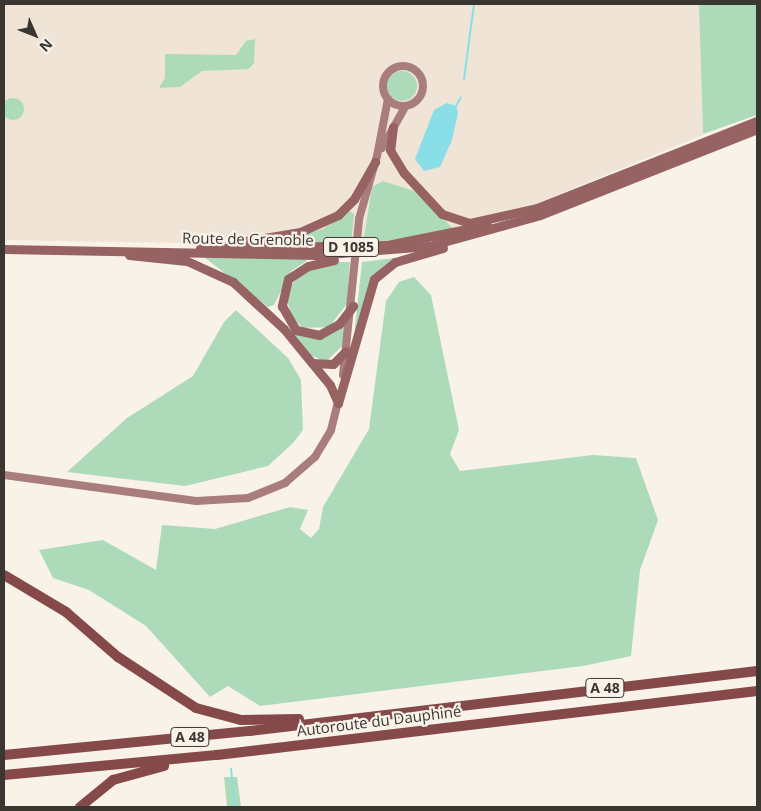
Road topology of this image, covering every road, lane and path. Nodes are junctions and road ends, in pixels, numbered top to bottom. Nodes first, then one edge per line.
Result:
1 (388, 99) junction
2 (405, 106) junction
3 (757, 121) edge
4 (393, 127) junction
5 (757, 129) edge
6 (376, 159) junction
7 (539, 212) junction
8 (470, 238) junction
9 (4, 248) edge
10 (62, 249) junction
11 (160, 251) junction
12 (388, 253) junction
13 (352, 306) junction
14 (346, 351) junction
15 (312, 363) junction
16 (338, 403) junction
17 (4, 474) edge
18 (4, 575) edge
19 (757, 671) edge
20 (757, 691) edge
21 (376, 716) junction
22 (4, 755) edge
23 (217, 755) junction
24 (4, 775) edge
25 (80, 807) edge

1 - 2 main road
1 - 2 main road
1 - 6 main road
2 - 4 main road
3 - 7 main road, D 1085
4 - 6 main road
4 - 7 main road
5 - 7 main road, D 1085
6 - 11 main road
6 - 13 main road
7 - 8 main road, Route de Grenoble / D 1085
7 - 11 main road, Route de Grenoble / D 1085
8 - 12 main road, Route de Grenoble / D 1085
8 - 16 main road
9 - 10 main road, Route de Grenoble / D 1085
10 - 11 main road, Route de Grenoble / D 1085
10 - 15 main road
11 - 12 main road, Route de Grenoble / D 1085
12 - 13 main road
13 - 14 main road
14 - 15 main road
14 - 16 main road
15 - 16 main road
16 - 17 main road
18 - 21 highway
19 - 21 highway, Autoroute du Dauphiné / A 48
20 - 23 highway, Autoroute du Dauphiné / A 48
21 - 22 highway, Autoroute du Dauphiné / A 48
23 - 24 highway, Autoroute du Dauphiné / A 48
23 - 25 highway

